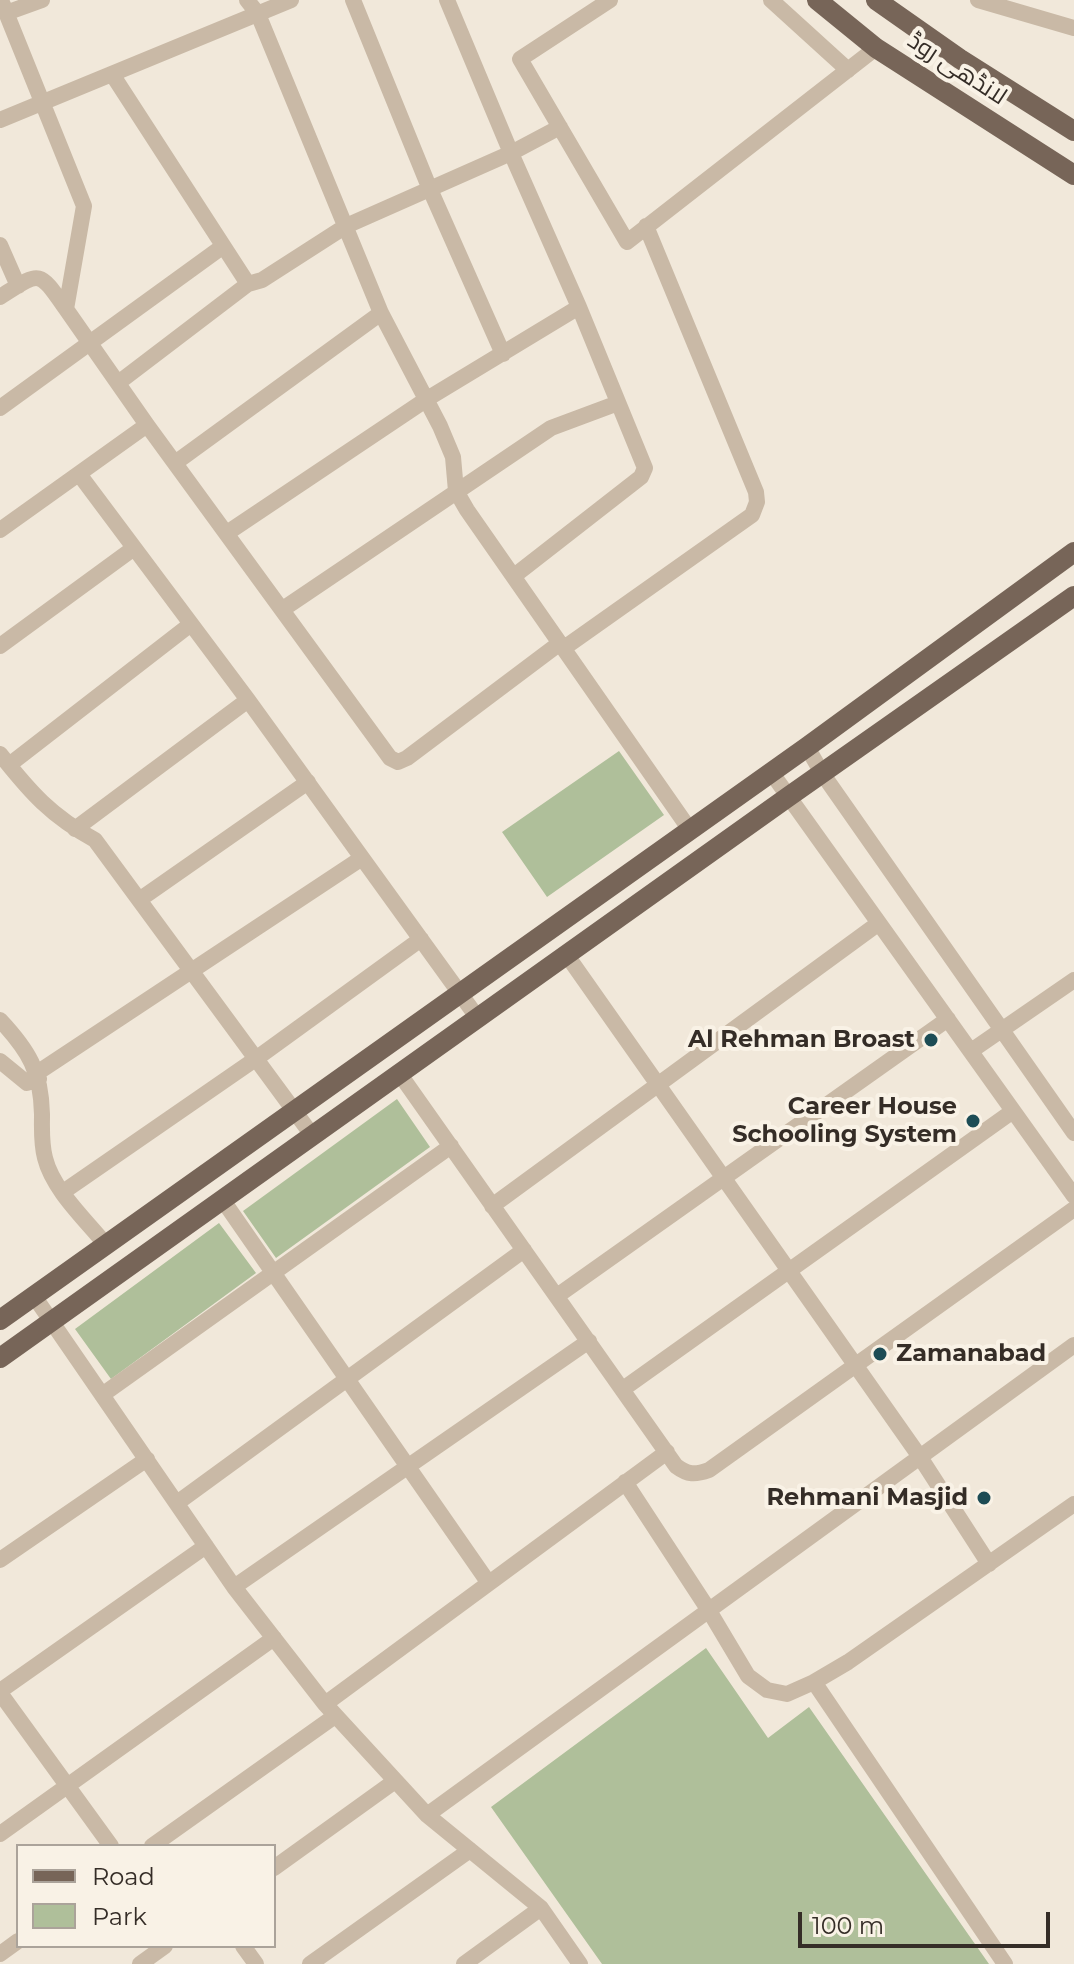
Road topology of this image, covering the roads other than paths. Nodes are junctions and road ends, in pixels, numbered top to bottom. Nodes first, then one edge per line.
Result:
1 (42, 0) edge
2 (247, 0) edge
3 (291, 0) edge
4 (353, 0) edge
5 (447, 0) edge
6 (610, 0) edge
7 (771, 0) edge
8 (817, 0) edge
9 (876, 0) edge
10 (978, 0) edge
11 (4, 7) edge
12 (258, 14) junction
13 (1074, 28) edge
14 (876, 48) junction
15 (848, 70) junction
16 (112, 74) junction
17 (42, 103) junction
18 (0, 120) edge
19 (560, 127) junction
20 (1074, 131) edge
21 (511, 153) junction
22 (1074, 175) edge
23 (429, 187) junction
24 (346, 226) junction
25 (646, 226) junction
26 (0, 245) edge
27 (222, 247) junction
28 (248, 284) junction
29 (18, 286) junction
30 (0, 297) edge
31 (579, 307) junction
32 (66, 309) junction
33 (381, 313) junction
34 (89, 342) junction
35 (503, 354) junction
36 (118, 383) junction
37 (427, 399) junction
38 (618, 403) junction
39 (0, 408) edge
40 (147, 425) junction
41 (175, 463) junction
42 (79, 474) junction
43 (456, 491) junction
44 (0, 530) edge
45 (227, 533) junction
46 (134, 548) junction
47 (1074, 552) edge
48 (514, 576) junction
49 (1074, 596) edge
50 (283, 609) junction
51 (191, 624) junction
52 (562, 645) junction
53 (0, 646) edge
54 (248, 700) junction
55 (807, 747) junction
56 (4, 759) edge
57 (771, 772) junction
58 (822, 773) junction
59 (308, 782) junction
60 (788, 797) junction
61 (75, 829) junction
62 (690, 830) junction
63 (362, 858) junction
64 (139, 900) junction
65 (879, 923) junction
66 (421, 939) junction
67 (566, 954) junction
68 (190, 972) junction
69 (1074, 980) edge
70 (460, 993) junction
71 (477, 1017) junction
72 (948, 1019) junction
73 (0, 1020) edge
74 (1001, 1029) junction
75 (971, 1051) junction
76 (257, 1058) junction
77 (0, 1061) edge
78 (399, 1073) junction
79 (38, 1076) junction
80 (656, 1085) junction
81 (293, 1109) junction
82 (1013, 1111) junction
83 (1074, 1133) edge
84 (312, 1135) junction
85 (451, 1146) junction
86 (723, 1176) junction
87 (63, 1192) junction
88 (1074, 1196) edge
89 (222, 1199) junction
90 (492, 1206) junction
91 (1074, 1209) edge
92 (106, 1245) junction
93 (524, 1250) junction
94 (789, 1271) junction
95 (273, 1272) junction
96 (34, 1296) junction
97 (557, 1296) junction
98 (0, 1320) edge
99 (51, 1321) junction
100 (589, 1341) junction
101 (1074, 1345) edge
102 (0, 1358) edge
103 (855, 1366) junction
104 (347, 1379) junction
105 (623, 1389) junction
106 (102, 1395) junction
107 (667, 1452) junction
108 (920, 1457) junction
109 (147, 1459) junction
110 (408, 1467) junction
111 (625, 1482) junction
112 (177, 1503) junction
113 (1074, 1504) edge
114 (206, 1546) junction
115 (0, 1560) edge
116 (989, 1564) junction
117 (488, 1582) junction
118 (234, 1587) junction
119 (708, 1609) junction
120 (274, 1638) junction
121 (814, 1682) junction
122 (0, 1692) edge
123 (330, 1710) junction
124 (395, 1781) junction
125 (67, 1786) junction
126 (427, 1815) junction
127 (0, 1834) edge
128 (110, 1844) edge
129 (155, 1844) edge
130 (470, 1850) junction
131 (276, 1867) edge
132 (541, 1908) junction
133 (162, 1948) edge
134 (140, 1964) edge
135 (310, 1964) edge
136 (464, 1964) edge
137 (580, 1964) edge
138 (1005, 1964) edge

1 - 11 street
2 - 12 street
3 - 12 street
4 - 23 street
5 - 21 street
6 - 19 street
7 - 15 street
8 - 14 main road, لانڈھی روڈ
9 - 20 main road, لانڈھی روڈ
10 - 13 street
11 - 17 street
12 - 16 street
12 - 24 street
14 - 15 street
14 - 22 main road, لانڈھی روڈ
15 - 25 street
16 - 17 street
16 - 27 street
17 - 18 street
17 - 32 street
19 - 21 street
19 - 25 street
21 - 23 street
21 - 31 street
23 - 24 street
23 - 35 street
24 - 28 street
24 - 33 street
25 - 52 street
26 - 29 street
27 - 28 street
27 - 34 street
28 - 36 street
29 - 30 street
29 - 32 street
31 - 35 street
31 - 38 street
32 - 34 street
33 - 37 street
33 - 41 street
34 - 36 street
34 - 39 street
35 - 37 street
36 - 40 street
37 - 43 street
37 - 45 street
38 - 43 street
38 - 48 street
40 - 41 street
40 - 42 street
41 - 45 street
42 - 44 street
42 - 46 street
43 - 48 street
43 - 50 street
45 - 50 street
46 - 51 street
46 - 53 street
47 - 55 main road
48 - 52 street
49 - 58 main road
50 - 52 street
51 - 54 street
51 - 56 street
52 - 62 street
54 - 59 street
54 - 61 street
55 - 57 main road
55 - 58 street
56 - 61 street
57 - 60 street
57 - 62 main road
58 - 60 main road
58 - 74 street
59 - 63 street
59 - 64 street
60 - 65 street
60 - 67 main road
61 - 64 street
62 - 70 main road
63 - 66 street
63 - 68 street
64 - 68 street
65 - 72 street
65 - 80 street
66 - 70 street
66 - 76 street
67 - 71 main road
67 - 80 street
68 - 76 street
68 - 79 street
69 - 74 street
70 - 71 street
70 - 81 main road
71 - 78 main road
72 - 75 street
72 - 86 street
73 - 79 street
74 - 75 street
74 - 83 street
75 - 82 street
76 - 81 street
76 - 87 street
77 - 79 street
78 - 84 main road
78 - 85 street
79 - 87 street
80 - 86 street
80 - 90 street
81 - 84 street
81 - 92 main road
82 - 88 street
82 - 94 street
84 - 89 main road
85 - 90 street
85 - 95 street
86 - 94 street
86 - 97 street
87 - 92 street
89 - 95 street
89 - 99 main road
90 - 93 street
91 - 103 street
92 - 96 main road
93 - 97 street
93 - 104 street
94 - 103 street
94 - 105 street
95 - 104 street
95 - 106 street
96 - 98 main road
96 - 99 street
97 - 100 street
99 - 102 main road
99 - 106 street
100 - 105 street
100 - 110 street
101 - 108 street
103 - 107 street
103 - 108 street
104 - 110 street
104 - 112 street
105 - 107 street
106 - 109 street
107 - 111 street
108 - 116 street
108 - 119 street
109 - 112 street
109 - 115 street
110 - 117 street
110 - 118 street
111 - 117 street
111 - 119 street
112 - 114 street
113 - 116 street
114 - 118 street
114 - 122 street
116 - 121 street
117 - 123 street
118 - 120 street
119 - 121 street
119 - 126 street
120 - 123 street
120 - 125 street
121 - 138 street
122 - 125 street
123 - 124 street
123 - 129 street
124 - 126 street
124 - 131 street
125 - 127 street
125 - 128 street
126 - 130 street
130 - 132 street
130 - 135 street
132 - 136 street
132 - 137 street
133 - 134 street

